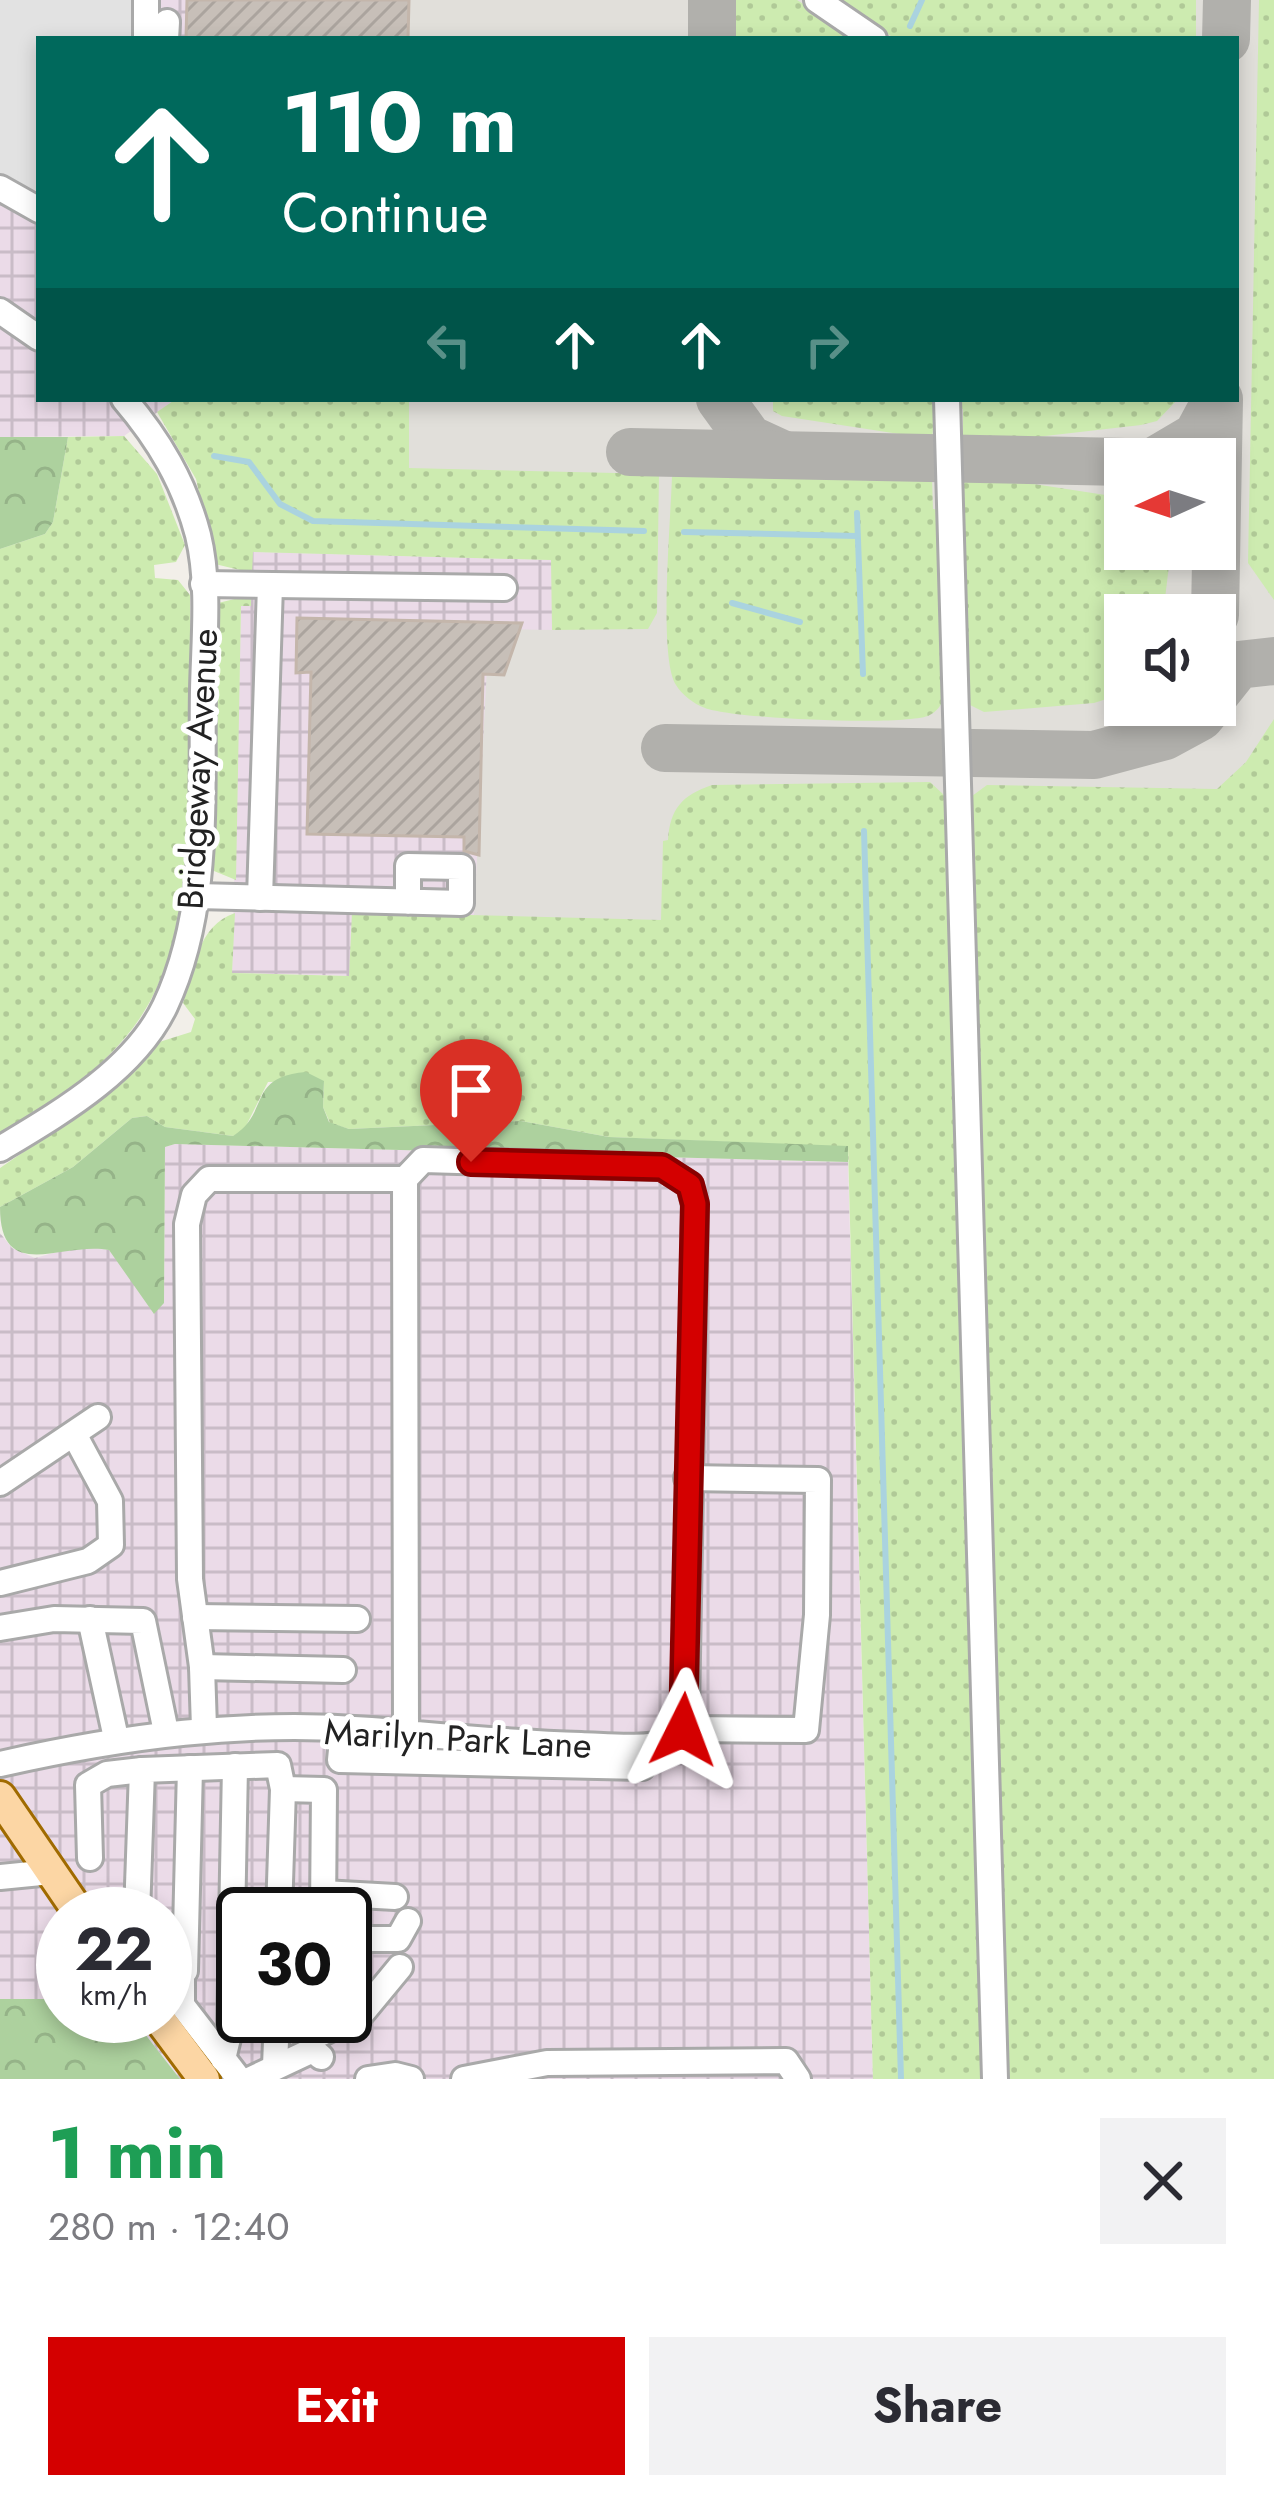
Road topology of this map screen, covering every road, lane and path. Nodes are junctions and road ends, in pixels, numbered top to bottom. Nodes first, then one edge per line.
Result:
1 (146, 0) edge
2 (817, 0) edge
3 (146, 36) edge
4 (870, 36) edge
5 (0, 188) edge
6 (36, 208) edge
7 (0, 311) edge
8 (36, 336) edge
9 (126, 402) edge
10 (946, 402) edge
11 (203, 584) junction
12 (270, 585) junction
13 (504, 588) dead end
14 (197, 896) junction
15 (260, 898) junction
16 (408, 902) dead end
17 (0, 1149) edge
18 (405, 1179) junction
19 (98, 1417) dead end
20 (74, 1434) junction
21 (687, 1478) junction
22 (0, 1483) edge
23 (0, 1583) edge
24 (195, 1617) junction
25 (90, 1619) junction
26 (356, 1619) dead end
27 (0, 1628) edge
28 (202, 1667) junction
29 (344, 1670) dead end
30 (204, 1728) junction
31 (343, 1730) junction
32 (683, 1730) junction
33 (166, 1732) junction
34 (406, 1734) junction
35 (116, 1738) junction
36 (655, 1747) junction
37 (0, 1764) edge
38 (235, 1766) junction
39 (190, 1768) junction
40 (142, 1770) junction
41 (283, 1789) junction
42 (0, 1796) edge
43 (90, 1858) dead end
44 (51, 1871) junction
45 (0, 1877) edge
46 (62, 1887) edge
47 (138, 1887) edge
48 (187, 1887) edge
49 (281, 1887) edge
50 (323, 1887) edge
51 (394, 1897) dead end
52 (372, 1899) edge
53 (408, 1921) dead end
54 (372, 1939) edge
55 (400, 1966) dead end
56 (192, 2022) edge
57 (188, 2043) edge
58 (276, 2043) edge
59 (323, 2046) edge
60 (275, 2066) junction
61 (713, 2071) edge
62 (222, 2072) edge
63 (608, 2072) edge
64 (661, 2072) edge
65 (567, 2073) edge
66 (251, 2079) edge
67 (368, 2079) edge
68 (411, 2079) edge
69 (464, 2079) edge
70 (798, 2079) edge
71 (995, 2079) edge

1 - 3 street
2 - 4 street
5 - 6 street
7 - 8 street
9 - 11 street, Bridgeway Avenue
10 - 71 street
11 - 12 street
11 - 14 street, Bridgeway Avenue
12 - 13 street
12 - 15 street
14 - 15 street
14 - 17 street, Bridgeway Avenue
15 - 16 street
18 - 21 street
18 - 24 street
18 - 34 street
19 - 20 street
20 - 22 street
20 - 23 street
21 - 32 street
21 - 32 street
24 - 26 street
24 - 28 street
25 - 27 street
25 - 33 street
25 - 35 street
28 - 29 street
28 - 30 street
30 - 31 street, Marilyn Park Lane
30 - 33 street, Marilyn Park Lane
31 - 34 street, Marilyn Park Lane
31 - 36 street
32 - 36 street
33 - 35 street, Marilyn Park Lane
34 - 36 street, Marilyn Park Lane
35 - 37 street, Marilyn Park Lane
38 - 39 street
38 - 41 street
38 - 62 street
39 - 40 street
39 - 48 street
40 - 43 street
40 - 47 street
41 - 49 street
41 - 50 street
42 - 44 main road
44 - 45 street
44 - 46 main road
51 - 52 street
53 - 54 street
55 - 59 street
56 - 62 street
57 - 62 main road
58 - 60 street
59 - 60 street
60 - 66 street
61 - 64 street
61 - 70 street
63 - 64 street
63 - 65 street
65 - 69 street
67 - 68 street

